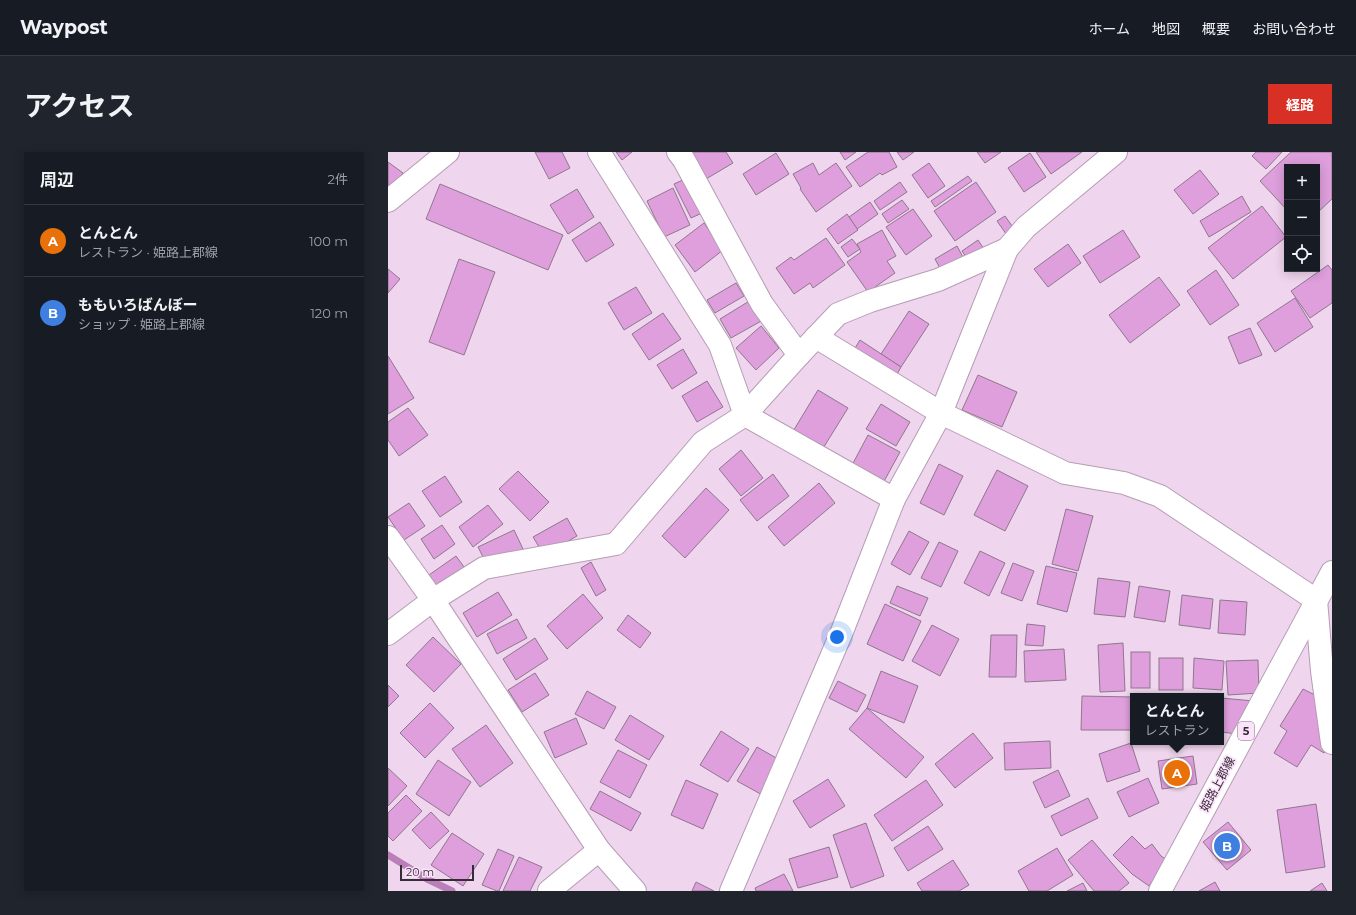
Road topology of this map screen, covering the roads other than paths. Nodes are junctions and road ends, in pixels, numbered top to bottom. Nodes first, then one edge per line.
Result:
1 (448, 152) edge
2 (599, 152) edge
3 (678, 152) edge
4 (1116, 152) edge
5 (388, 201) edge
6 (1007, 249) junction
7 (816, 337) junction
8 (799, 355) junction
9 (941, 413) junction
10 (746, 415) junction
11 (894, 499) junction
12 (388, 537) edge
13 (1332, 572) edge
14 (434, 600) junction
15 (1316, 600) junction
16 (388, 634) edge
17 (1332, 743) edge
18 (599, 850) junction
19 (549, 891) edge
20 (635, 891) edge
21 (731, 891) edge
22 (1160, 891) edge

1 - 5 street
2 - 10 street
3 - 8 street
4 - 6 street
6 - 7 street
6 - 9 street
7 - 8 street
7 - 9 street
8 - 10 street
9 - 11 street
9 - 15 street
10 - 11 street
10 - 14 street
11 - 21 street
12 - 14 street
13 - 15 street, 姫路上郡線 / 5
14 - 16 street
14 - 18 street
15 - 17 street
15 - 22 street, 姫路上郡線 / 5
18 - 19 street
18 - 20 street

